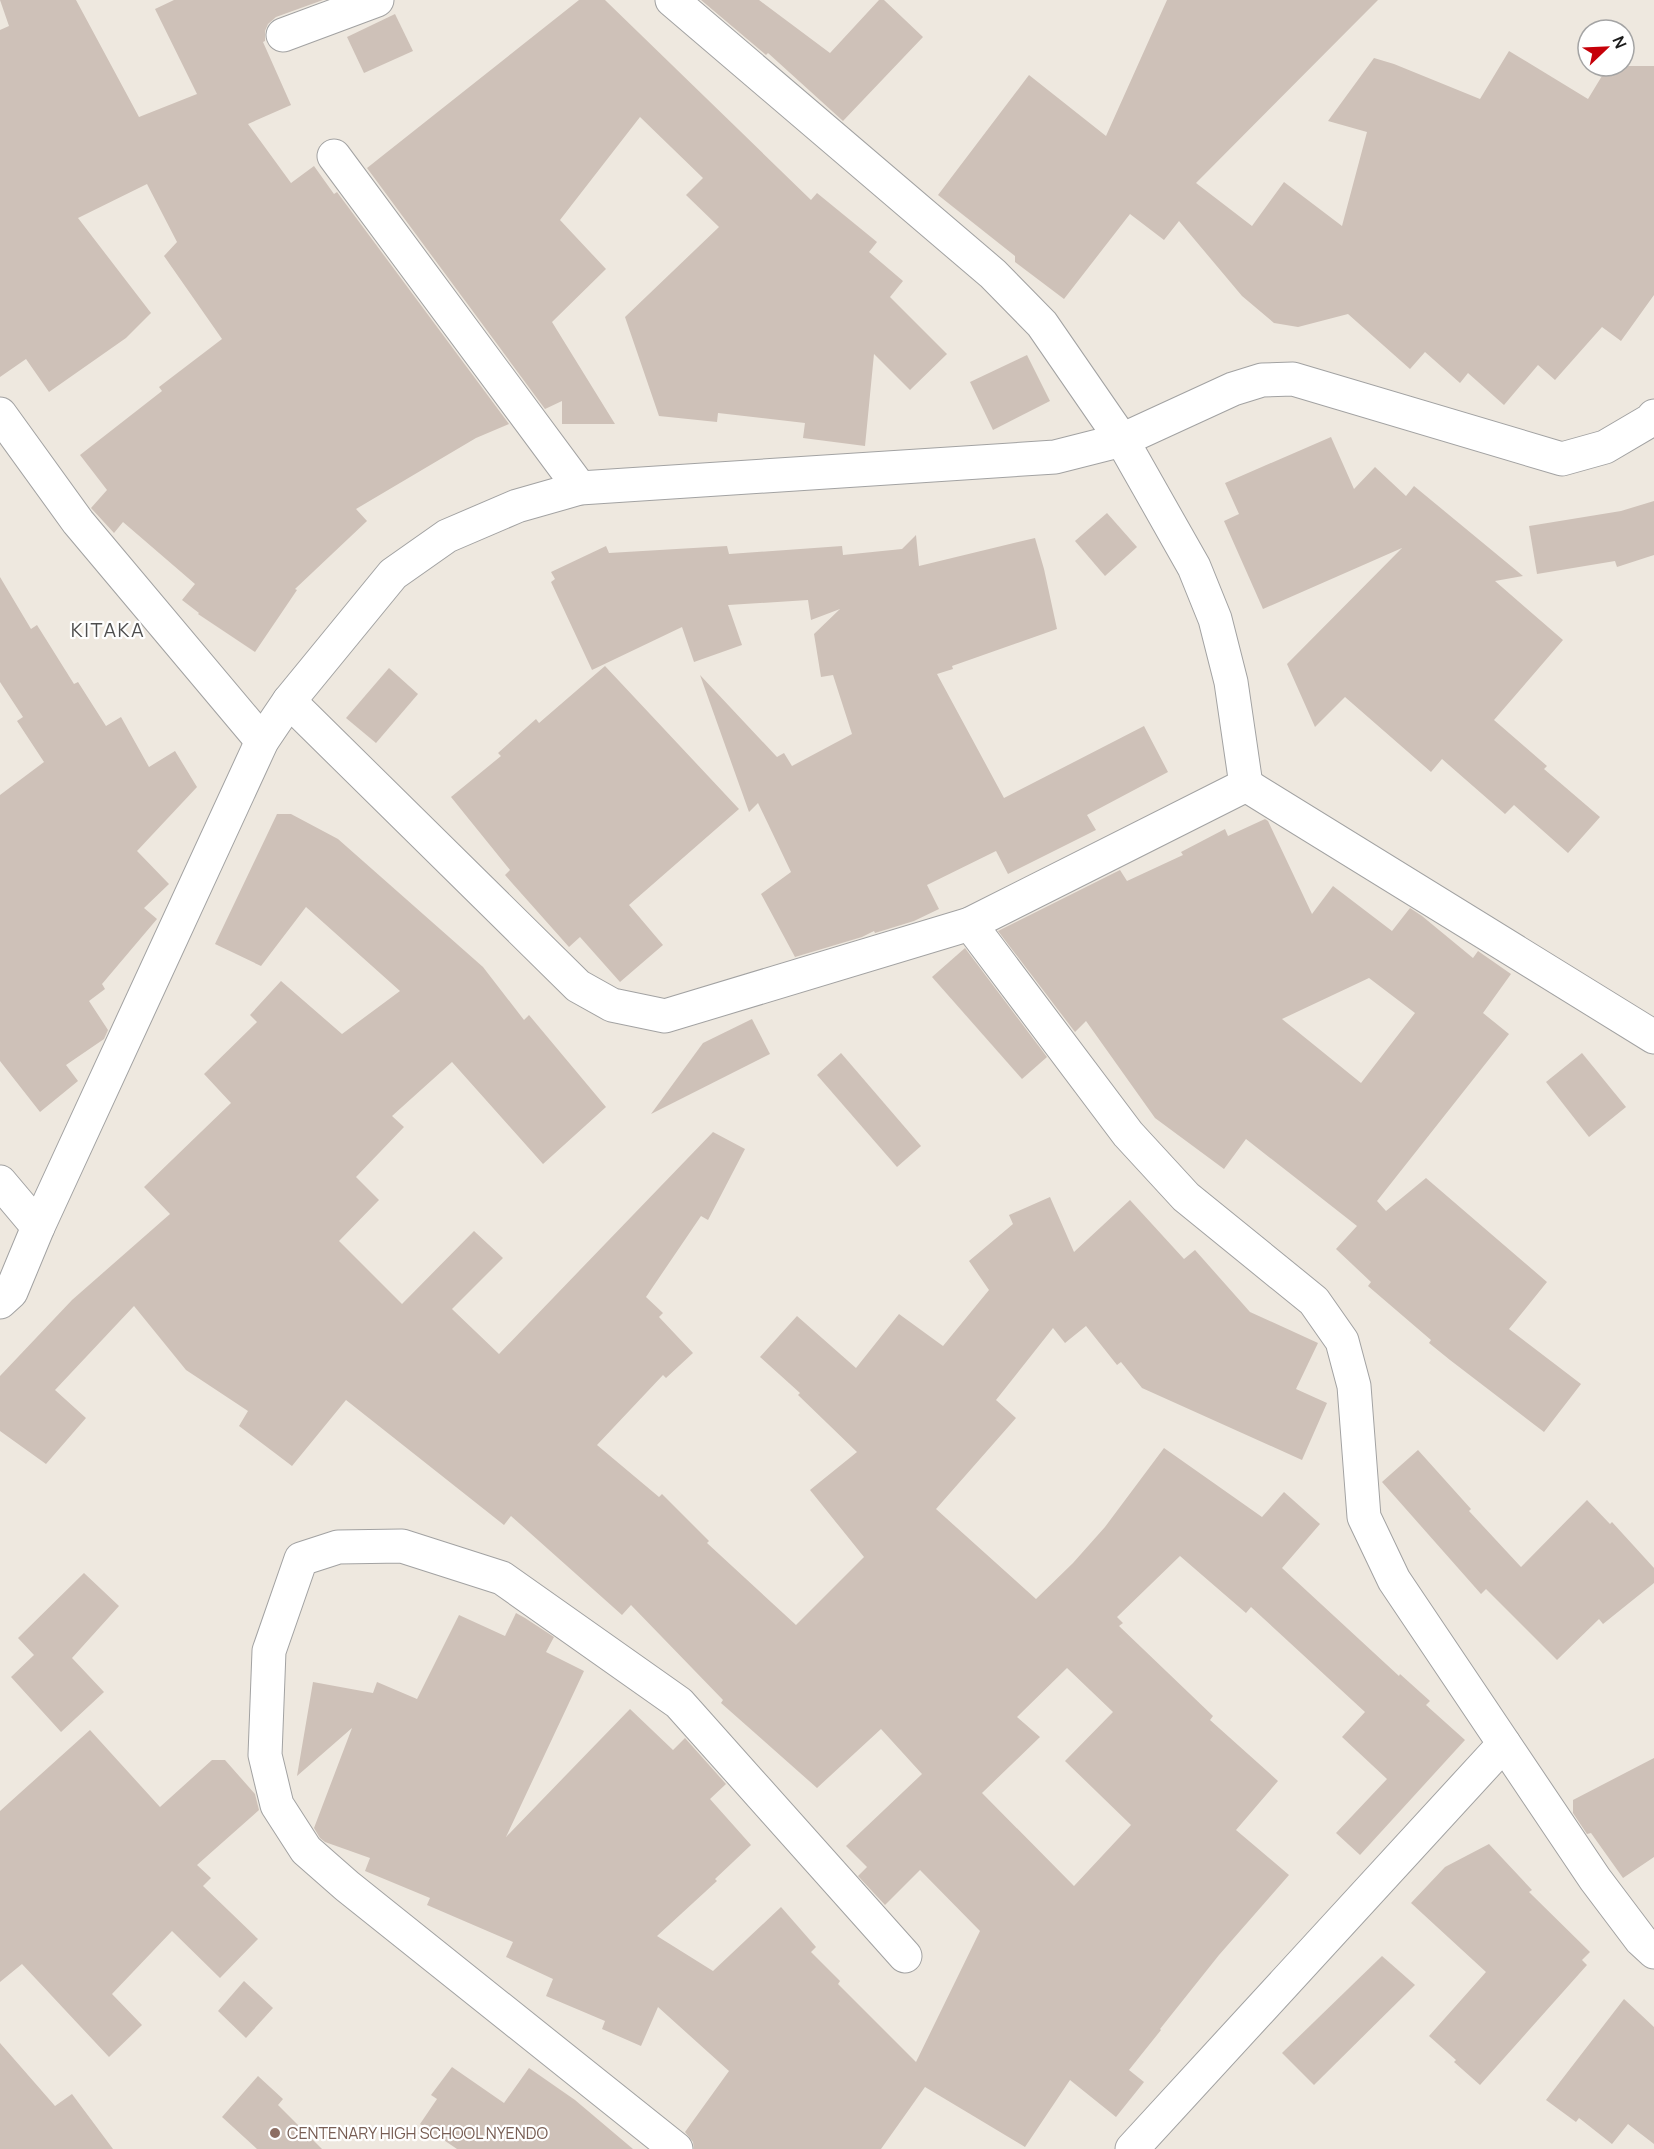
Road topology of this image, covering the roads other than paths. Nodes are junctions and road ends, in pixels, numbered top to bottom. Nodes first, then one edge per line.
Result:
1 (377, 0) edge
2 (672, 0) edge
3 (283, 35) dead end
4 (334, 156) dead end
5 (0, 414) edge
6 (1654, 416) edge
7 (1122, 440) junction
8 (580, 489) junction
9 (289, 701) junction
10 (262, 741) junction
11 (1246, 785) junction
12 (970, 924) junction
13 (1654, 1037) edge
14 (0, 1182) edge
15 (38, 1227) junction
16 (0, 1302) edge
17 (1504, 1744) junction
18 (1654, 1952) edge
19 (904, 1956) dead end
20 (676, 2149) edge
21 (1132, 2149) edge

1 - 3 street
2 - 7 street
4 - 8 street
5 - 10 street
6 - 7 street
7 - 8 street
7 - 11 street
8 - 9 street
9 - 10 street
9 - 12 street
10 - 15 street
11 - 12 street
11 - 13 street
12 - 17 street
14 - 15 street
15 - 16 street
17 - 18 street
17 - 21 street
19 - 20 street

